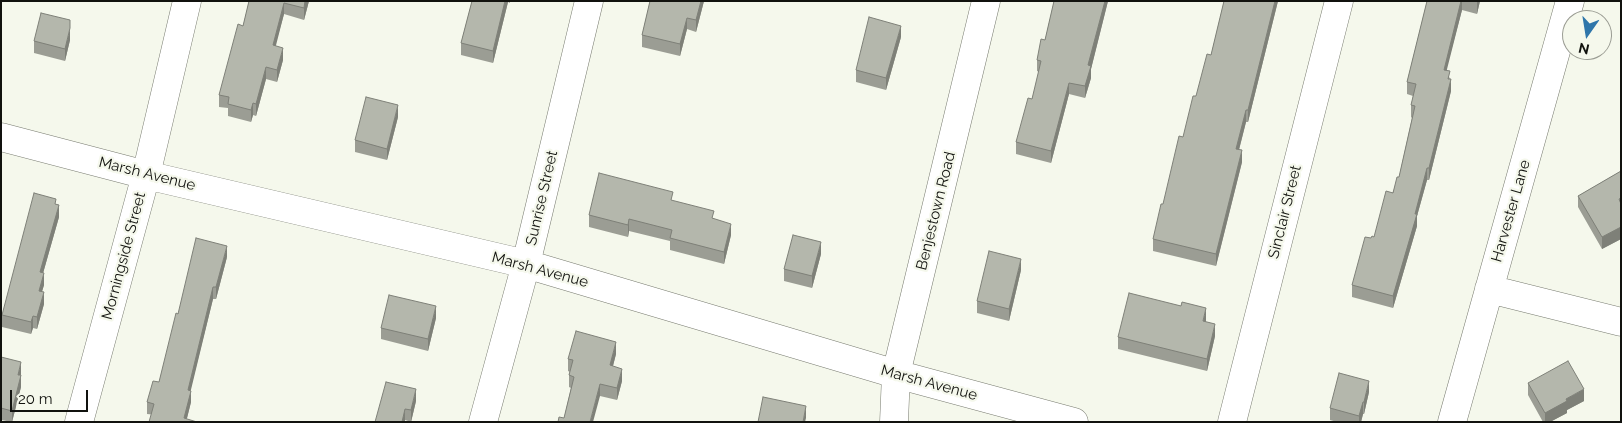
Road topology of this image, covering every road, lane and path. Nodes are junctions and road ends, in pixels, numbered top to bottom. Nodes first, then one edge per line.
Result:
1 (187, 1) edge
2 (589, 1) edge
3 (986, 1) edge
4 (1339, 1) edge
5 (1570, 1) edge
6 (1, 137) edge
7 (146, 174) junction
8 (526, 264) junction
9 (1490, 288) junction
10 (1621, 322) edge
11 (896, 374) junction
12 (79, 422) edge
13 (483, 422) edge
14 (894, 422) edge
15 (1074, 422) edge
16 (1232, 422) edge
17 (1452, 422) edge

1 - 7 street, Morningside Street
2 - 8 street, Sunrise Street
3 - 11 street, Benjestown Road
4 - 16 street, Sinclair Street
5 - 9 street, Harvester Lane
6 - 7 street, Marsh Avenue
7 - 8 street, Marsh Avenue
7 - 12 street, Morningside Street
8 - 11 street, Marsh Avenue
8 - 13 street, Sunrise Street
9 - 10 street
9 - 17 street, Harvester Lane
11 - 14 street, Benjestown Road
11 - 15 street, Marsh Avenue

